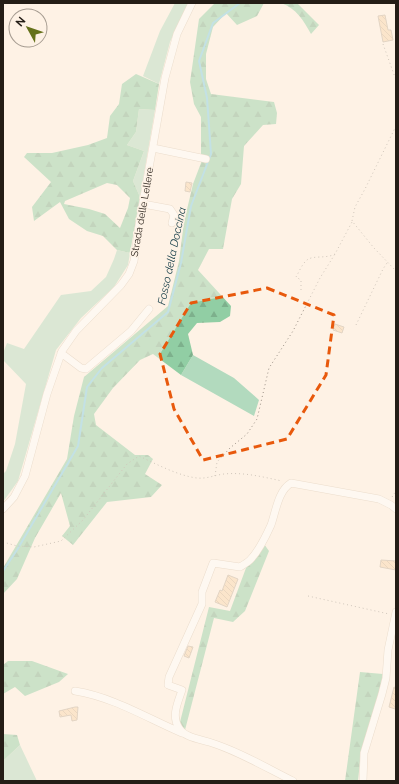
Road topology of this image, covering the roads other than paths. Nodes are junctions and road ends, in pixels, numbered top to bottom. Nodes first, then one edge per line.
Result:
1 (192, 3) edge
2 (153, 148) junction
3 (206, 158) dead end
4 (143, 204) junction
5 (172, 223) dead end
6 (149, 309) dead end
7 (61, 353) junction
8 (3, 509) edge
9 (396, 509) edge
10 (396, 614) edge
11 (76, 691) dead end
12 (182, 733) junction
13 (293, 781) edge
14 (363, 781) edge

1 - 2 street, Strada delle Lellere
2 - 3 street
2 - 4 street, Strada delle Lellere
4 - 5 street
4 - 7 street, Strada delle Lellere
6 - 7 street
7 - 8 street, Strada delle Lellere
9 - 12 street
10 - 14 street
11 - 12 street
12 - 13 street

